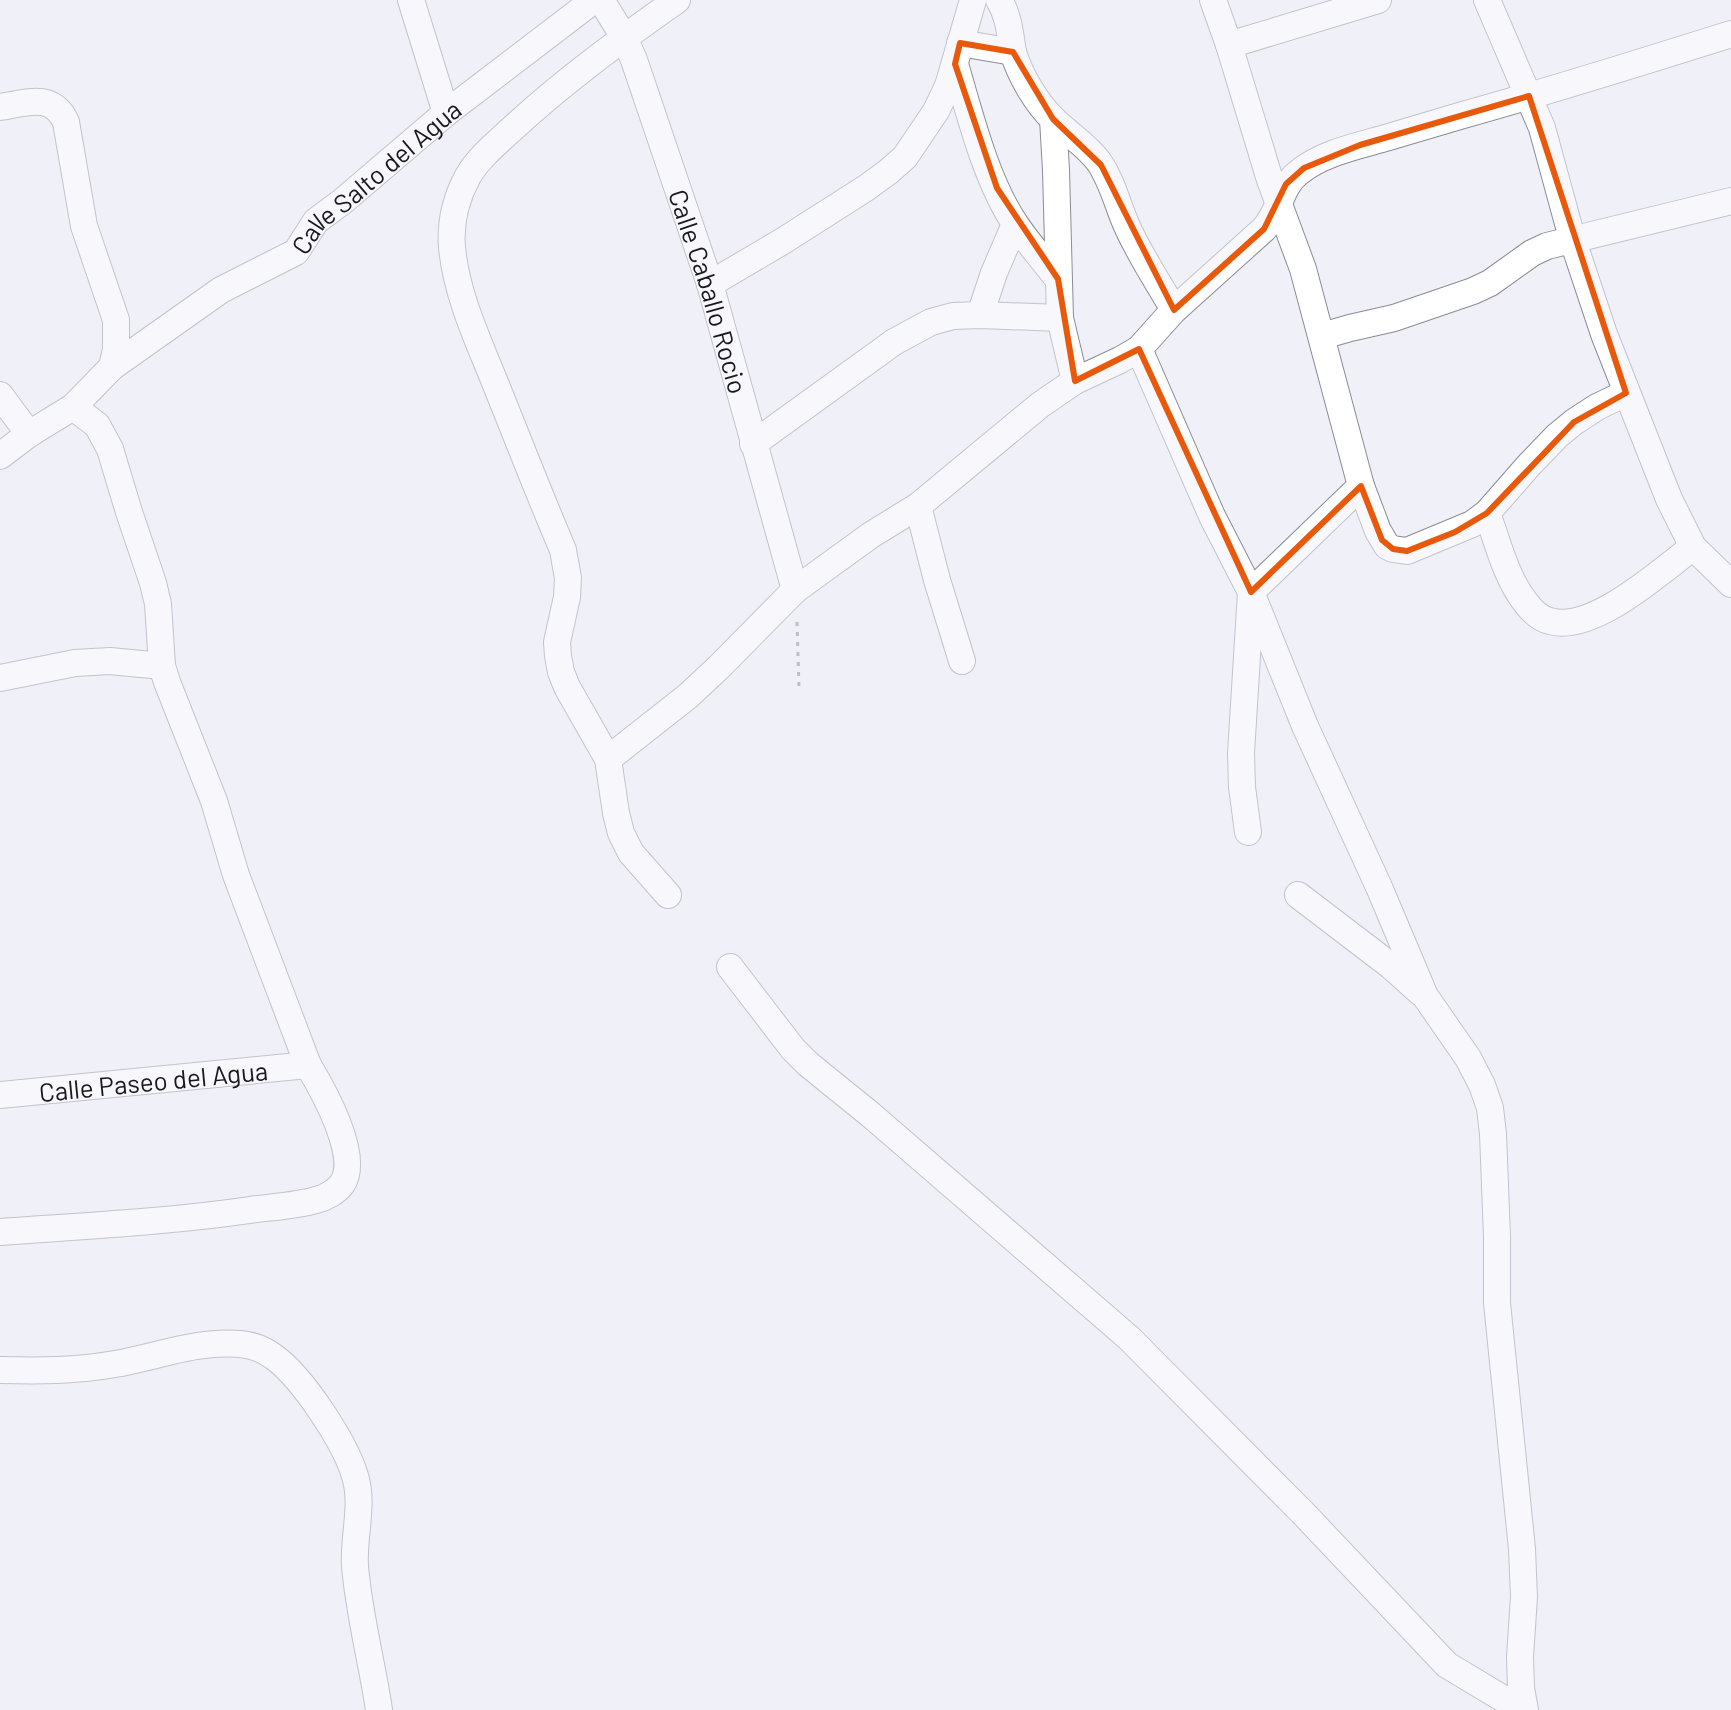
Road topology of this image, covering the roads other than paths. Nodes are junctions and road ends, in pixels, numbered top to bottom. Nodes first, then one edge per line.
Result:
1 (411, 0) edge
2 (594, 0) edge
3 (601, 0) edge
4 (677, 0) edge
5 (973, 0) edge
6 (999, 0) edge
7 (1213, 0) edge
8 (1487, 0) edge
9 (1371, 2) edge
10 (572, 8) edge
11 (1731, 34) edge
12 (624, 37) junction
13 (1229, 45) junction
14 (1013, 52) junction
15 (958, 53) junction
16 (1529, 96) junction
17 (0, 107) edge
18 (446, 113) junction
19 (1053, 119) junction
20 (1731, 201) edge
21 (1279, 206) junction
22 (1015, 224) junction
23 (1572, 238) junction
24 (1058, 279) junction
25 (710, 284) junction
26 (1174, 310) junction
27 (980, 315) junction
28 (1060, 318) junction
29 (1322, 336) junction
30 (1139, 349) junction
31 (112, 367) junction
32 (1075, 381) junction
33 (1626, 393) junction
34 (0, 395) edge
35 (73, 407) junction
36 (29, 434) junction
37 (753, 444) junction
38 (0, 456) edge
39 (1361, 486) junction
40 (918, 506) junction
41 (1487, 513) junction
42 (1693, 547) junction
43 (1731, 584) edge
44 (795, 590) junction
45 (1251, 592) junction
46 (962, 661) dead end
47 (162, 666) junction
48 (0, 678) edge
49 (608, 759) junction
50 (1248, 832) dead end
51 (668, 895) dead end
52 (1298, 895) dead end
53 (730, 967) dead end
54 (1425, 996) junction
55 (308, 1065) junction
56 (0, 1095) edge
57 (0, 1232) edge
58 (0, 1370) edge
59 (379, 1710) edge
60 (1524, 1710) edge

1 - 18 street
2 - 10 street, Calle Salto del Agua
3 - 12 street, Calle Caballo Rocio
4 - 12 street, Calle Salto del Agua
5 - 15 street
6 - 14 street
7 - 13 street
8 - 16 street
9 - 13 street
10 - 18 street, Calle Salto del Agua
11 - 16 street
12 - 25 street, Calle Caballo Rocio
12 - 49 street, Calle Salto del Agua
13 - 21 street
14 - 15 street
14 - 19 street
15 - 22 street
15 - 25 street
16 - 21 street
16 - 23 street
17 - 31 street
18 - 31 street, Calle Salto del Agua
19 - 24 street
19 - 26 street
20 - 23 street
21 - 26 street
21 - 29 street
22 - 24 street
22 - 27 street
23 - 29 street
23 - 33 street
24 - 28 street
25 - 37 street, Calle Caballo Rocio
26 - 30 street
27 - 28 street
27 - 37 street
28 - 32 street
29 - 39 street
30 - 32 street
30 - 45 street
31 - 35 street, Calle Salto del Agua
32 - 40 street
33 - 41 street
33 - 42 street
34 - 36 street
35 - 36 street, Calle Salto del Agua
35 - 47 street
36 - 38 street, Calle Salto del Agua
37 - 44 street, Calle Caballo Rocio
39 - 41 street
39 - 45 street
40 - 44 street
40 - 46 street
41 - 42 street
42 - 43 street
44 - 49 street
45 - 50 street
45 - 54 street
47 - 48 street
47 - 55 street
49 - 51 street
52 - 54 street
53 - 60 street
54 - 60 street
55 - 56 street, Calle Paseo del Agua
55 - 57 street
58 - 59 street

